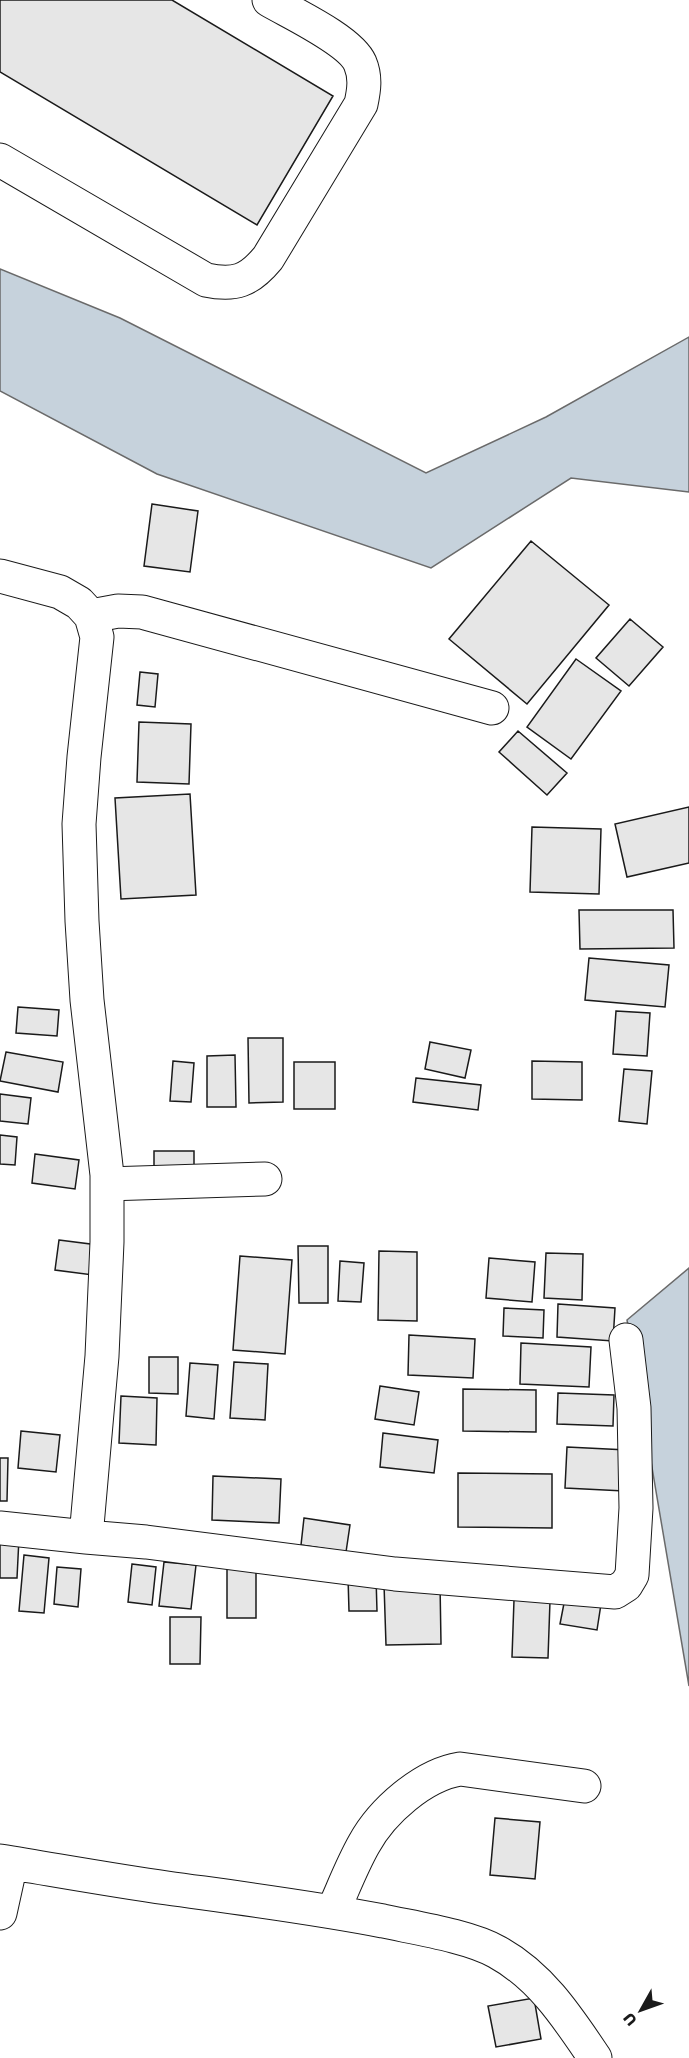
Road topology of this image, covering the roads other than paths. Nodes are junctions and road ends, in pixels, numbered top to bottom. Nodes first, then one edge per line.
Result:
1 (268, 0) edge
2 (0, 160) edge
3 (0, 576) edge
4 (91, 616) junction
5 (492, 708) dead end
6 (265, 1179) dead end
7 (107, 1184) junction
8 (626, 1340) dead end
9 (0, 1528) edge
10 (86, 1537) junction
11 (584, 1786) dead end
12 (5, 1862) edge
13 (333, 1911) junction
14 (0, 1913) edge
15 (595, 2058) edge

1 - 2 street
3 - 4 street
4 - 5 street
4 - 7 street
6 - 7 street
7 - 10 street
8 - 10 street
9 - 10 street
11 - 13 street
12 - 13 street
12 - 14 street
13 - 15 street

